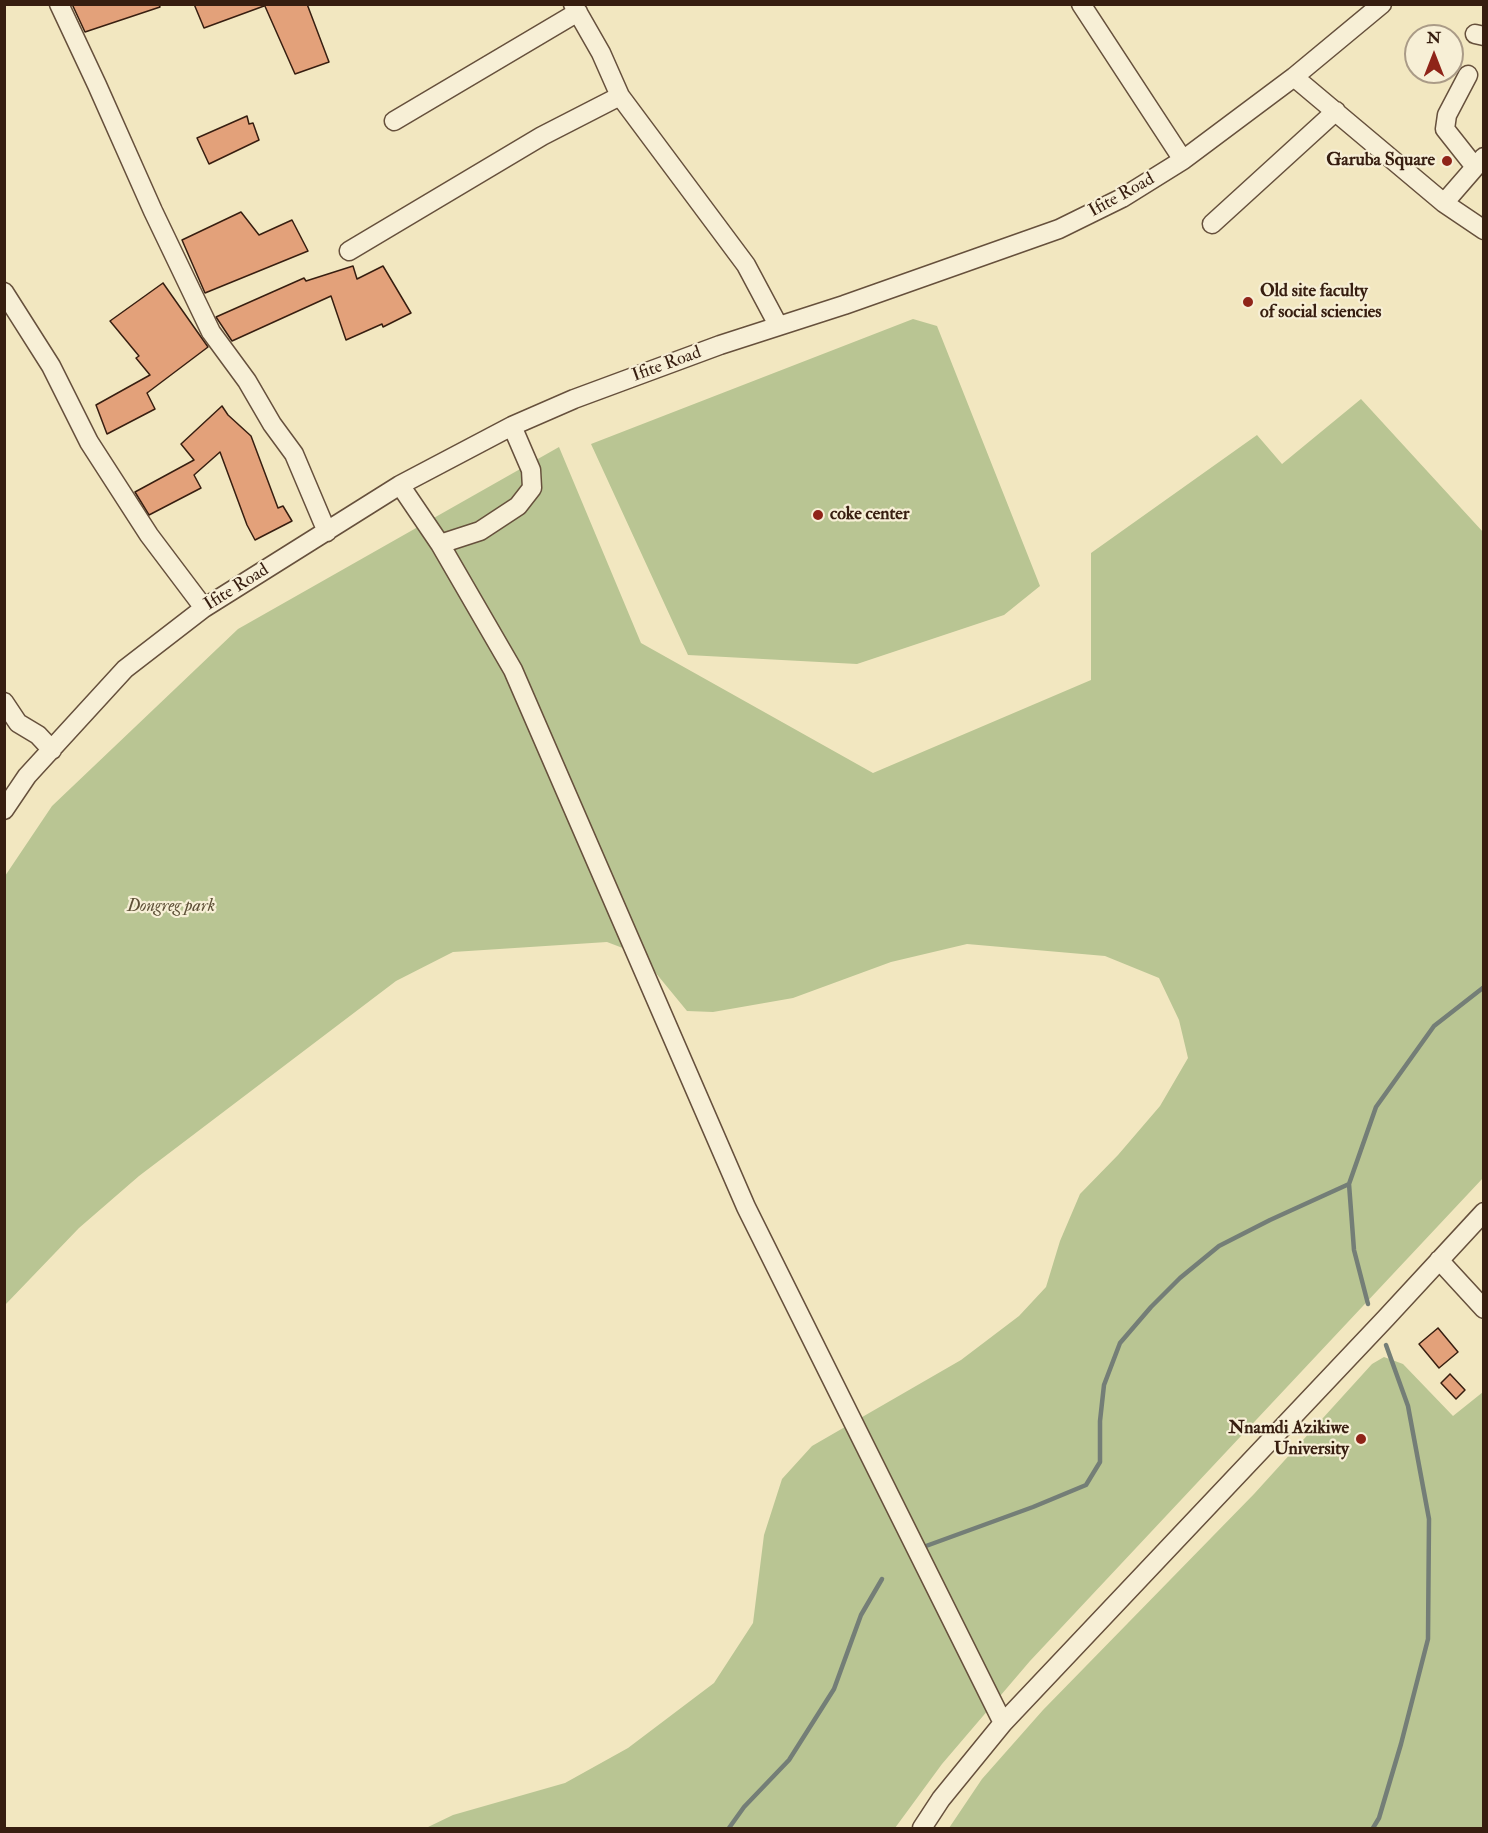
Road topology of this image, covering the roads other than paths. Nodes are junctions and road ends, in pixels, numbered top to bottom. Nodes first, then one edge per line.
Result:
1 (59, 4) edge
2 (1081, 4) edge
3 (1382, 4) edge
4 (575, 8) edge
5 (1468, 75) dead end
6 (1294, 76) junction
7 (620, 96) junction
8 (1336, 111) junction
9 (394, 121) dead end
10 (1183, 160) junction
11 (1479, 162) edge
12 (1444, 203) junction
13 (1212, 224) dead end
14 (1484, 230) edge
15 (350, 251) dead end
16 (4, 292) edge
17 (778, 325) junction
18 (512, 426) junction
19 (400, 485) junction
20 (327, 532) junction
21 (440, 544) junction
22 (204, 608) junction
23 (4, 702) edge
24 (52, 750) junction
25 (4, 810) edge
26 (1484, 1212) edge
27 (1439, 1260) junction
28 (1484, 1309) edge
29 (1003, 1722) junction
30 (922, 1828) edge

1 - 20 street
2 - 10 street
3 - 6 street, Ifite Road
4 - 7 street
4 - 9 street
5 - 11 street
6 - 8 street
6 - 10 street, Ifite Road
7 - 15 street
7 - 17 street
8 - 12 street
8 - 13 street
10 - 17 street, Ifite Road
11 - 12 street
12 - 14 street
16 - 22 street
17 - 18 street, Ifite Road
18 - 19 street, Ifite Road
18 - 21 street
19 - 20 street, Ifite Road
19 - 21 street
20 - 22 street, Ifite Road
21 - 29 street
22 - 24 street, Ifite Road
23 - 24 street
24 - 25 street, Ifite Road
26 - 27 street
27 - 28 street
27 - 29 street
29 - 30 street

